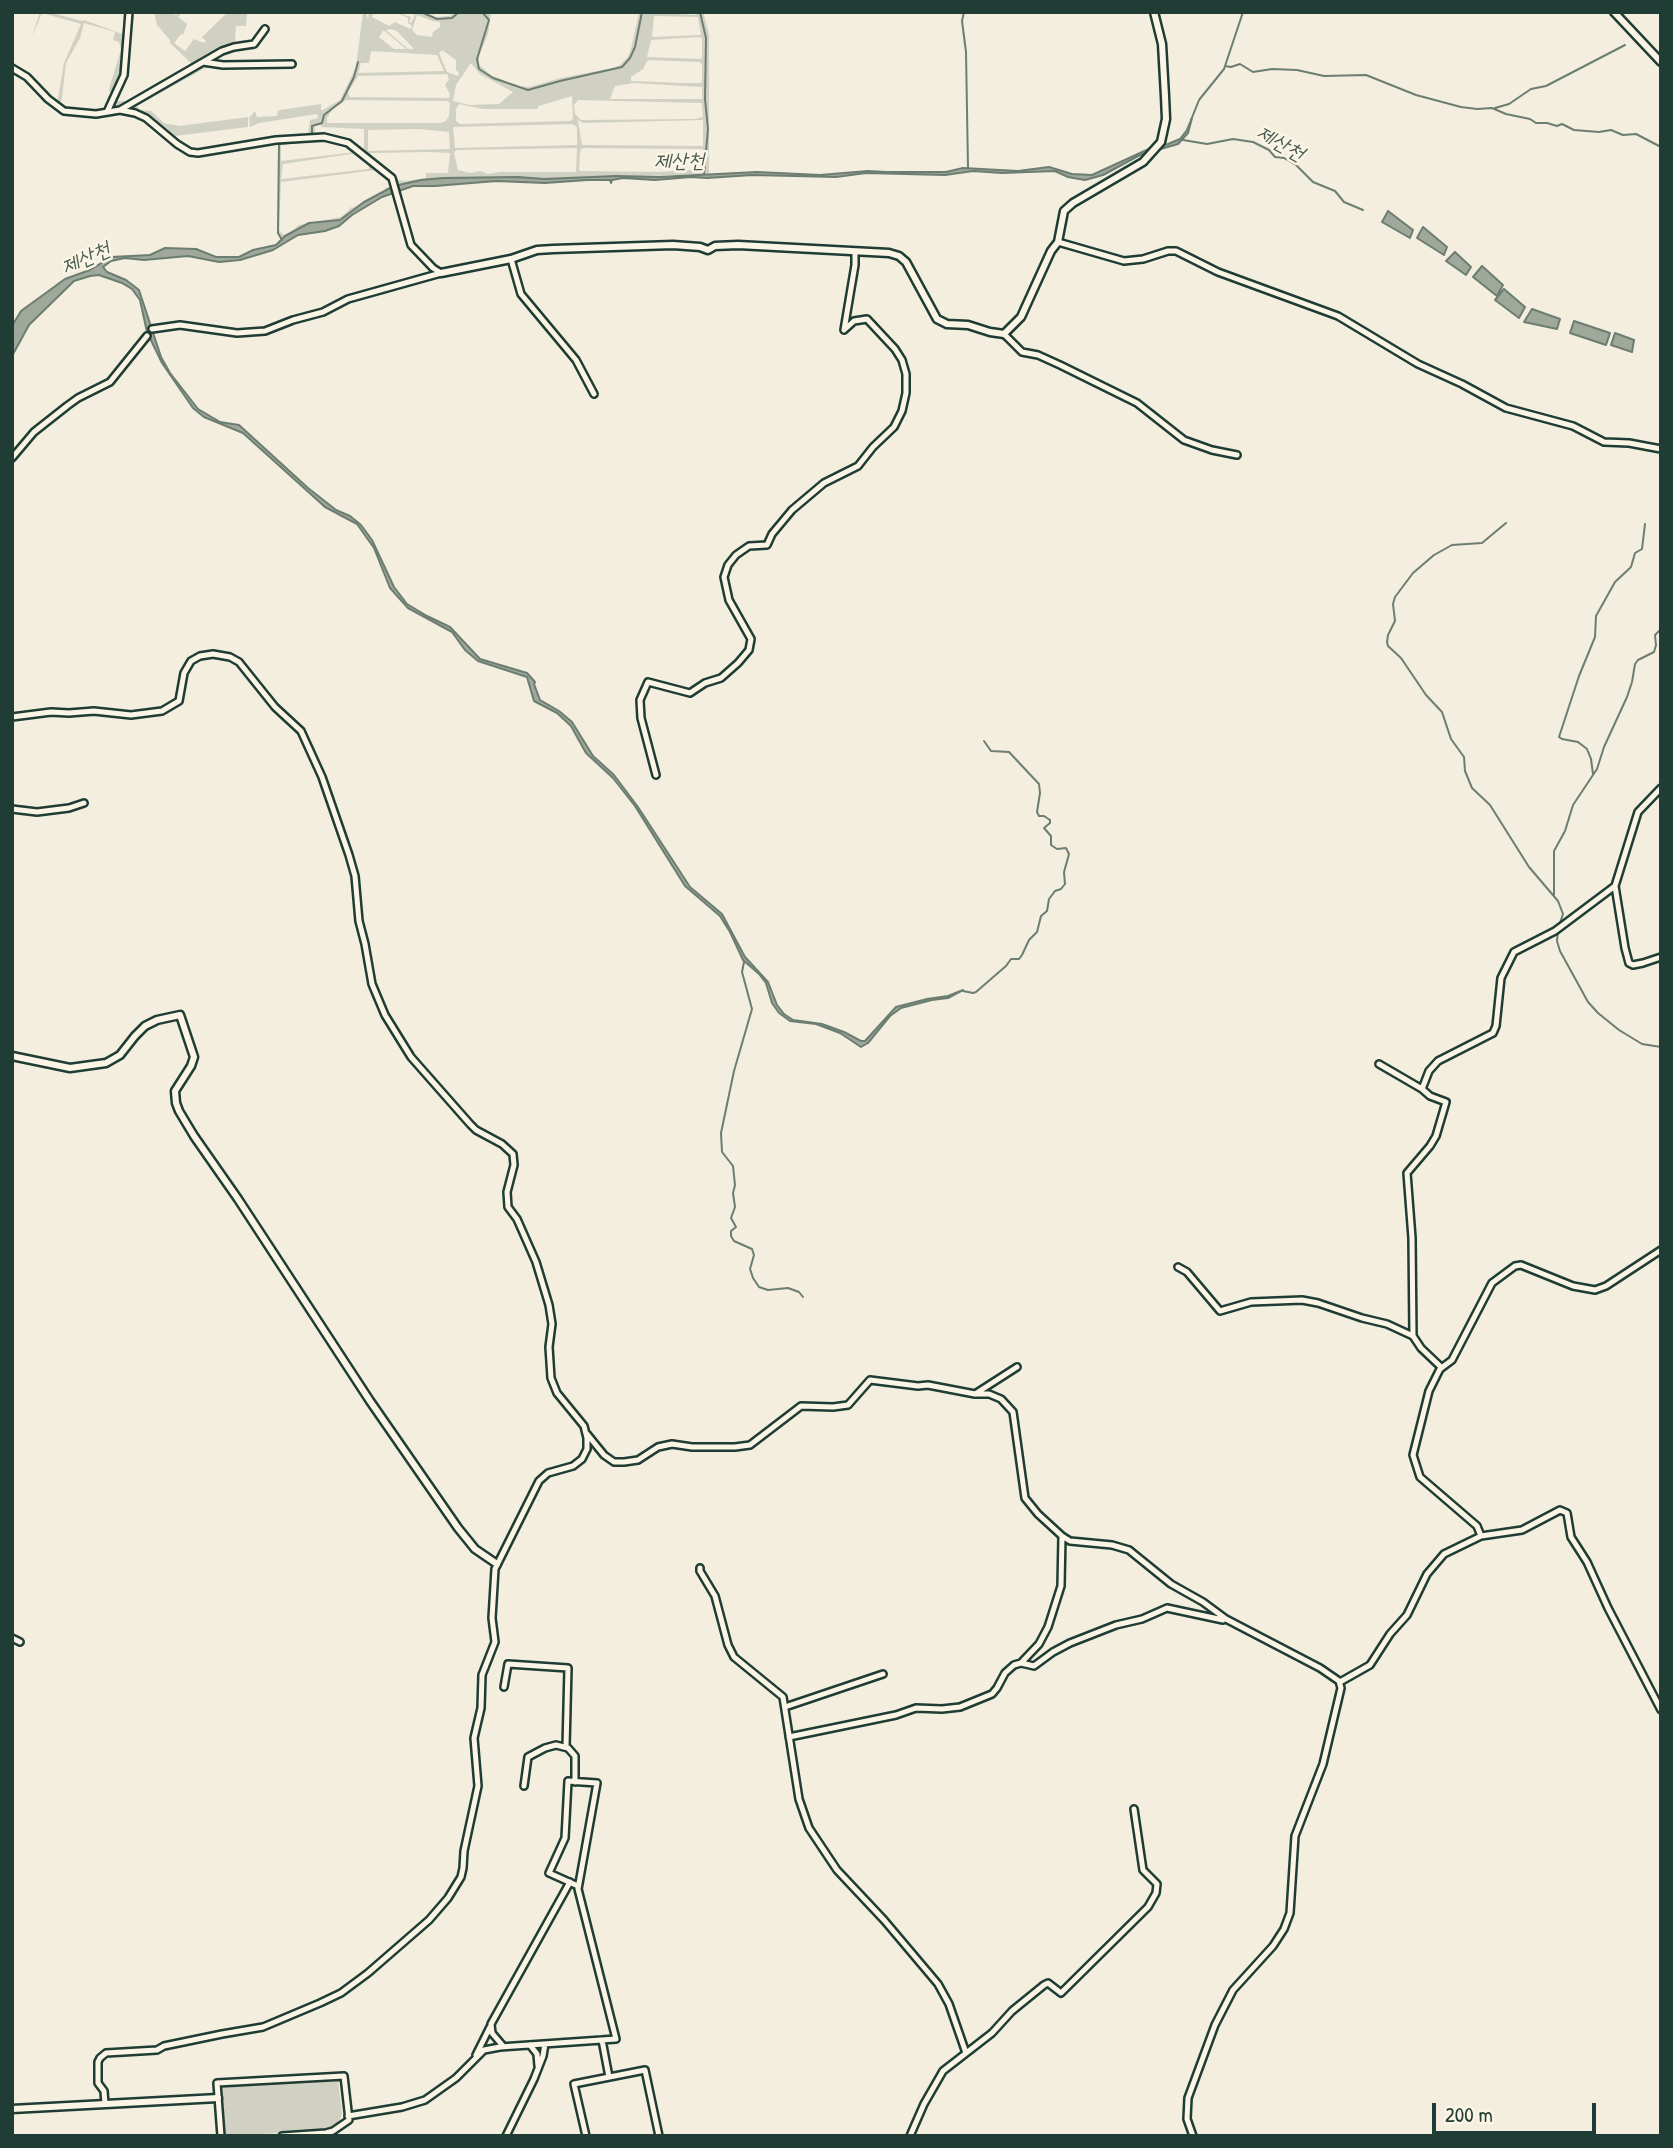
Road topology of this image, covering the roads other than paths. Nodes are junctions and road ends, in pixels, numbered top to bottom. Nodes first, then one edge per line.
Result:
1 (129, 12) edge
2 (1154, 12) edge
3 (1614, 12) edge
4 (265, 29) dead end
5 (203, 62) junction
6 (1661, 62) edge
7 (292, 64) dead end
8 (12, 68) edge
9 (120, 110) junction
10 (107, 112) junction
11 (1058, 242) junction
12 (855, 252) junction
13 (511, 259) junction
14 (441, 274) junction
15 (152, 328) dead end
16 (1004, 334) junction
17 (147, 336) dead end
18 (594, 394) dead end
19 (1661, 449) edge
20 (1237, 455) dead end
21 (12, 458) edge
22 (12, 717) edge
23 (656, 775) dead end
24 (1661, 788) edge
25 (84, 803) dead end
26 (12, 809) edge
27 (1615, 886) junction
28 (1661, 957) edge
29 (12, 1056) edge
30 (1379, 1064) dead end
31 (1422, 1089) junction
32 (1661, 1250) edge
33 (1178, 1267) dead end
34 (1413, 1336) junction
35 (1017, 1367) dead end
36 (1441, 1367) junction
37 (975, 1394) junction
38 (587, 1434) junction
39 (1062, 1536) junction
40 (1481, 1536) junction
41 (497, 1564) junction
42 (700, 1568) dead end
43 (1226, 1619) junction
44 (12, 1638) edge
45 (20, 1642) dead end
46 (1021, 1663) junction
47 (883, 1674) dead end
48 (1340, 1682) junction
49 (504, 1687) dead end
50 (785, 1707) junction
51 (1661, 1710) edge
52 (789, 1737) junction
53 (566, 1747) junction
54 (575, 1782) junction
55 (524, 1786) dead end
56 (1134, 1809) dead end
57 (570, 1882) junction
58 (578, 1886) junction
59 (491, 2024) junction
60 (602, 2040) junction
61 (545, 2044) junction
62 (530, 2045) junction
63 (506, 2047) junction
64 (966, 2053) junction
65 (474, 2058) junction
66 (538, 2066) junction
67 (609, 2077) junction
68 (218, 2098) junction
69 (105, 2104) junction
70 (12, 2109) edge
71 (348, 2116) junction
72 (221, 2136) edge
73 (282, 2136) edge
74 (506, 2136) edge
75 (586, 2136) edge
76 (659, 2136) edge
77 (910, 2136) edge
78 (1192, 2136) edge

1 - 10 street
2 - 11 street
3 - 6 street
4 - 5 street
5 - 7 street
5 - 9 street
8 - 10 street
9 - 10 street
9 - 14 street
11 - 16 street
11 - 19 street
12 - 13 street
12 - 16 street
12 - 23 street
13 - 14 street
13 - 18 street
14 - 15 street
16 - 20 street
17 - 21 street
22 - 38 street
24 - 27 street
25 - 26 street
27 - 28 street
27 - 31 street
29 - 41 street
30 - 31 street
31 - 34 street
32 - 36 street
33 - 34 street
34 - 36 street
35 - 37 street
36 - 40 street
37 - 38 street
37 - 39 street
38 - 41 street
39 - 43 street
39 - 46 street
40 - 48 street
40 - 51 street
41 - 69 street
42 - 50 street
43 - 46 street
43 - 48 street
44 - 45 street
46 - 52 street
47 - 50 street
48 - 78 street
49 - 53 street
50 - 52 street
52 - 64 street
53 - 54 street
53 - 55 street
54 - 57 street
54 - 58 street
56 - 64 street
57 - 58 street
57 - 59 street
58 - 60 street
59 - 63 street
59 - 65 street
60 - 61 street
60 - 67 street
61 - 62 street
61 - 66 street
62 - 63 street
62 - 66 street
63 - 65 street
64 - 77 street
65 - 71 street
66 - 74 street
67 - 75 street
67 - 76 street
68 - 69 street
68 - 71 street
68 - 72 street
69 - 70 street
71 - 73 street

